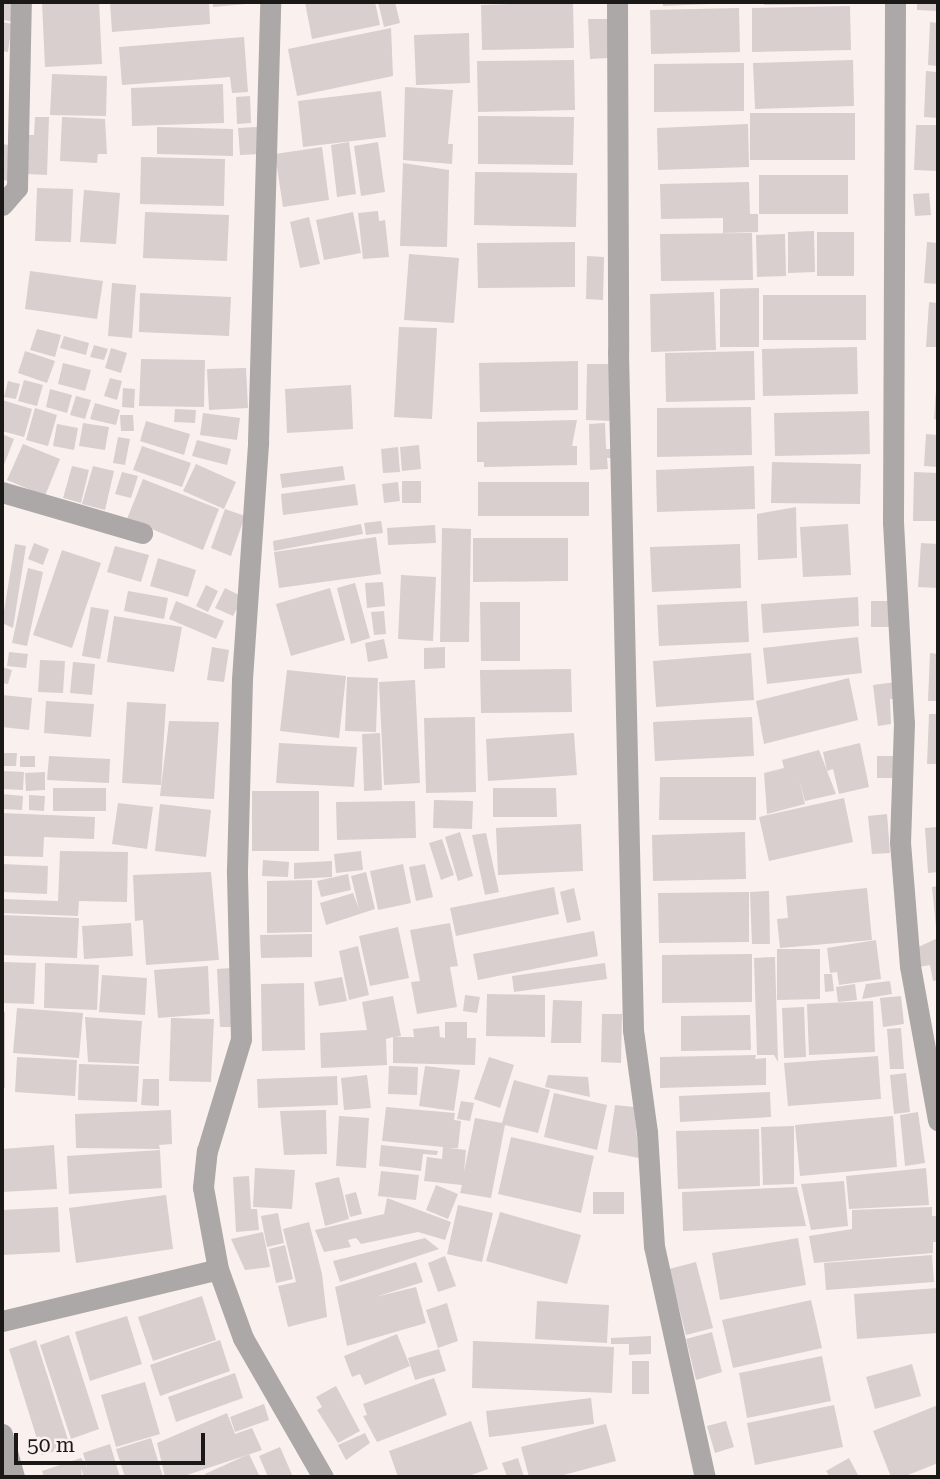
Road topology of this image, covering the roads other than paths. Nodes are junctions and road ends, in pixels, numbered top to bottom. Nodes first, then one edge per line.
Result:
1 (22, 2) edge
2 (270, 2) edge
3 (617, 2) edge
4 (895, 2) edge
5 (2, 205) edge
6 (2, 492) edge
7 (142, 533) dead end
8 (938, 1121) edge
9 (218, 1269) junction
10 (2, 1321) edge
11 (2, 1434) edge
12 (14, 1477) edge
13 (323, 1477) edge
14 (705, 1477) edge

1 - 5 street
2 - 9 street
3 - 14 street
4 - 8 street
6 - 7 street
9 - 10 street
9 - 13 street
11 - 12 street

